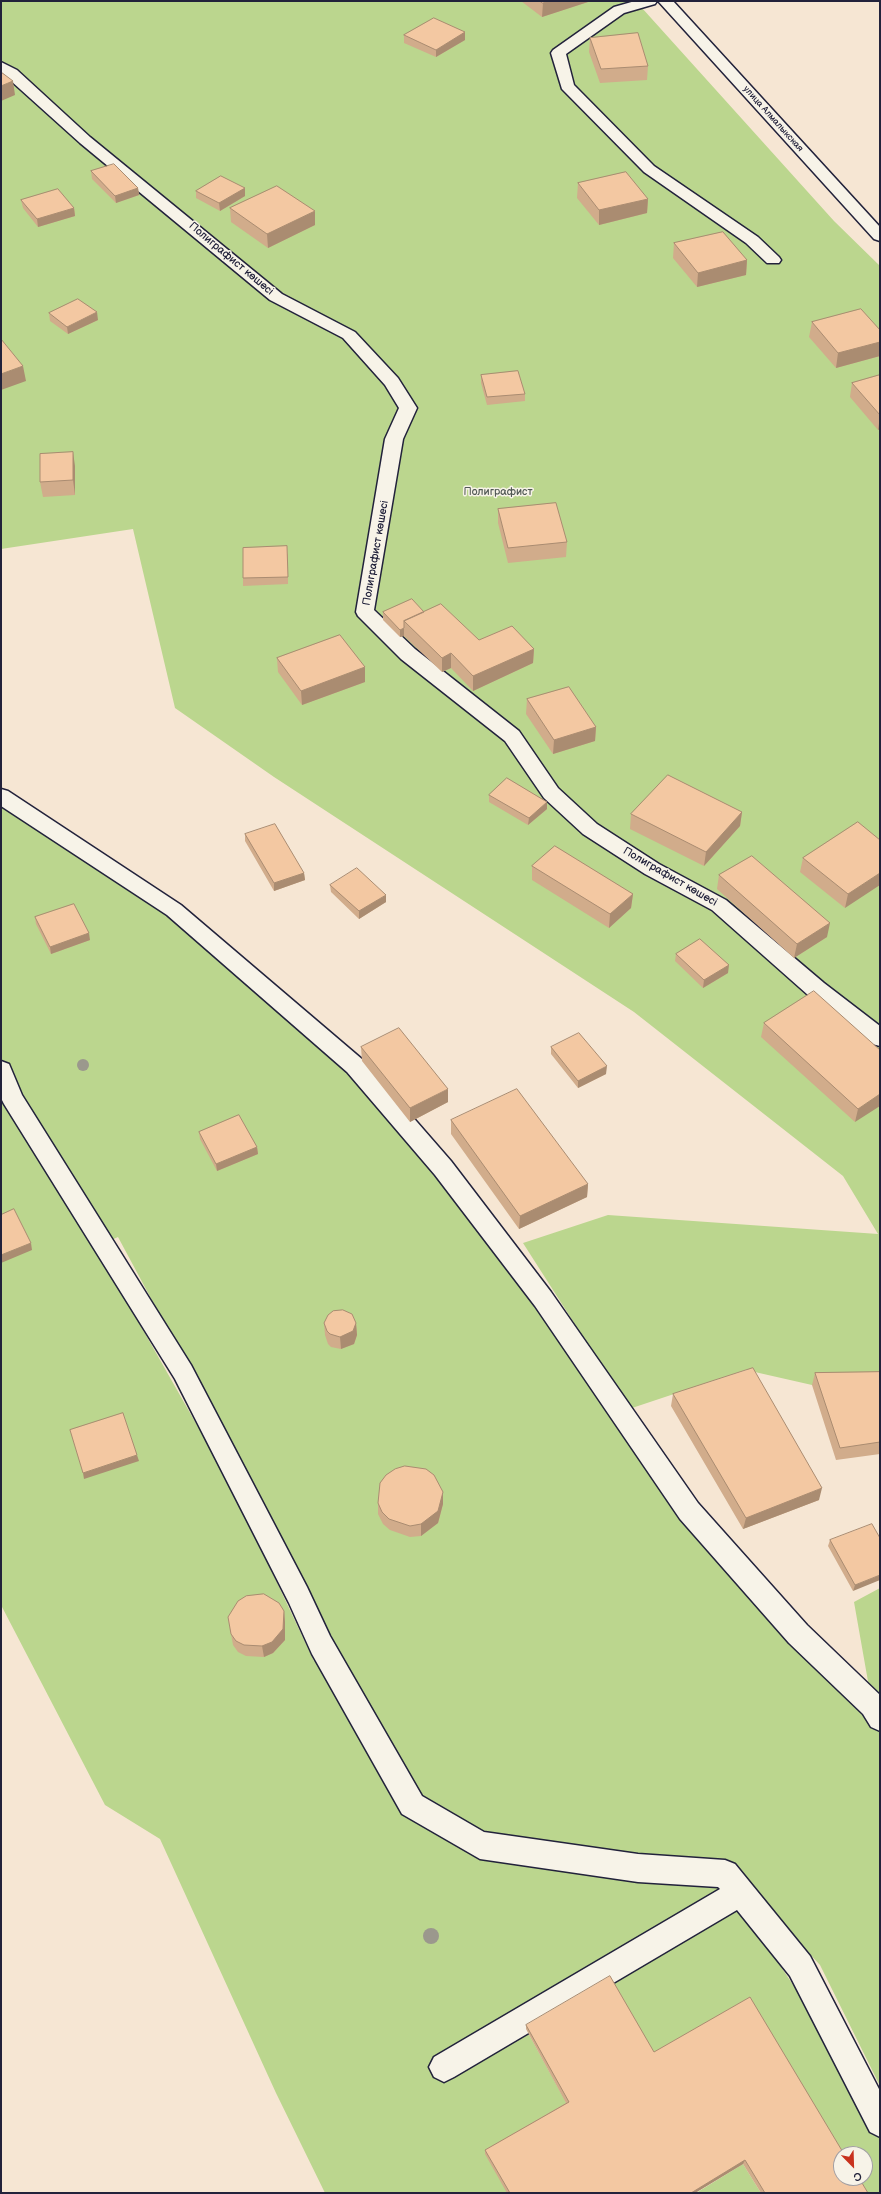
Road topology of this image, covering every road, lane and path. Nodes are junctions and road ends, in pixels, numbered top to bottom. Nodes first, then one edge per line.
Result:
1 (650, 1) edge
2 (665, 1) edge
3 (1, 66) edge
4 (880, 236) edge
5 (773, 260) dead end
6 (1, 796) edge
7 (880, 1038) edge
8 (1, 1070) edge
9 (880, 1718) edge
10 (740, 1894) junction
11 (444, 2067) dead end
12 (880, 2122) edge

1 - 5 street
2 - 4 street, улица Алмалыкская
3 - 7 street, Полиграфист көшесі
6 - 9 street
8 - 10 street
10 - 11 street
10 - 12 street

